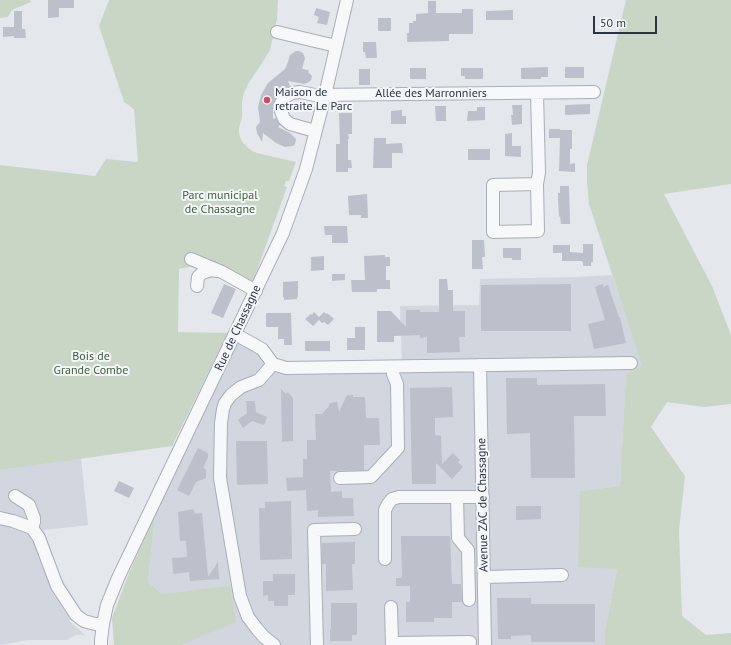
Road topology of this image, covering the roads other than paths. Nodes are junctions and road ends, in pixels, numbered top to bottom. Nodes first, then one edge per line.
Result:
1 (347, 0) edge
2 (277, 32) dead end
3 (336, 46) junction
4 (594, 92) dead end
5 (537, 93) junction
6 (325, 95) junction
7 (315, 131) junction
8 (537, 184) junction
9 (191, 259) dead end
10 (222, 272) junction
11 (197, 286) dead end
12 (256, 291) junction
13 (235, 334) junction
14 (631, 363) dead end
15 (273, 364) junction
16 (480, 365) junction
17 (393, 367) junction
18 (340, 478) dead end
19 (15, 496) dead end
20 (483, 496) junction
21 (457, 497) junction
22 (0, 518) edge
23 (32, 528) junction
24 (355, 529) dead end
25 (385, 559) dead end
26 (562, 575) dead end
27 (484, 577) junction
28 (468, 600) dead end
29 (391, 607) dead end
30 (103, 624) junction
31 (470, 642) dead end
32 (420, 644) edge
33 (101, 645) edge
34 (274, 645) edge
35 (317, 645) edge
36 (485, 645) edge

1 - 3 street, Rue de Chassagne
2 - 3 street
3 - 6 street, Rue de Chassagne
4 - 5 street, Allée des Marronniers
5 - 6 street, Allée des Marronniers
5 - 8 street
6 - 7 street, Rue de Chassagne
6 - 7 street, Allée des Marronniers
7 - 12 street, Rue de Chassagne
8 - 8 street
9 - 10 street
10 - 11 street
10 - 12 street
12 - 13 street, Rue de Chassagne
13 - 15 street
13 - 30 street, Rue de Chassagne
14 - 16 street
15 - 17 street
15 - 34 street
16 - 17 street
16 - 20 street, Avenue ZAC de Chassagne
17 - 18 street
19 - 23 street
20 - 21 street
20 - 27 street, Avenue ZAC de Chassagne
21 - 25 street
21 - 28 street
22 - 23 street
23 - 30 street
24 - 35 street
26 - 27 street
27 - 36 street, Avenue ZAC de Chassagne
29 - 32 street
30 - 33 street, Rue de Chassagne
31 - 32 street

